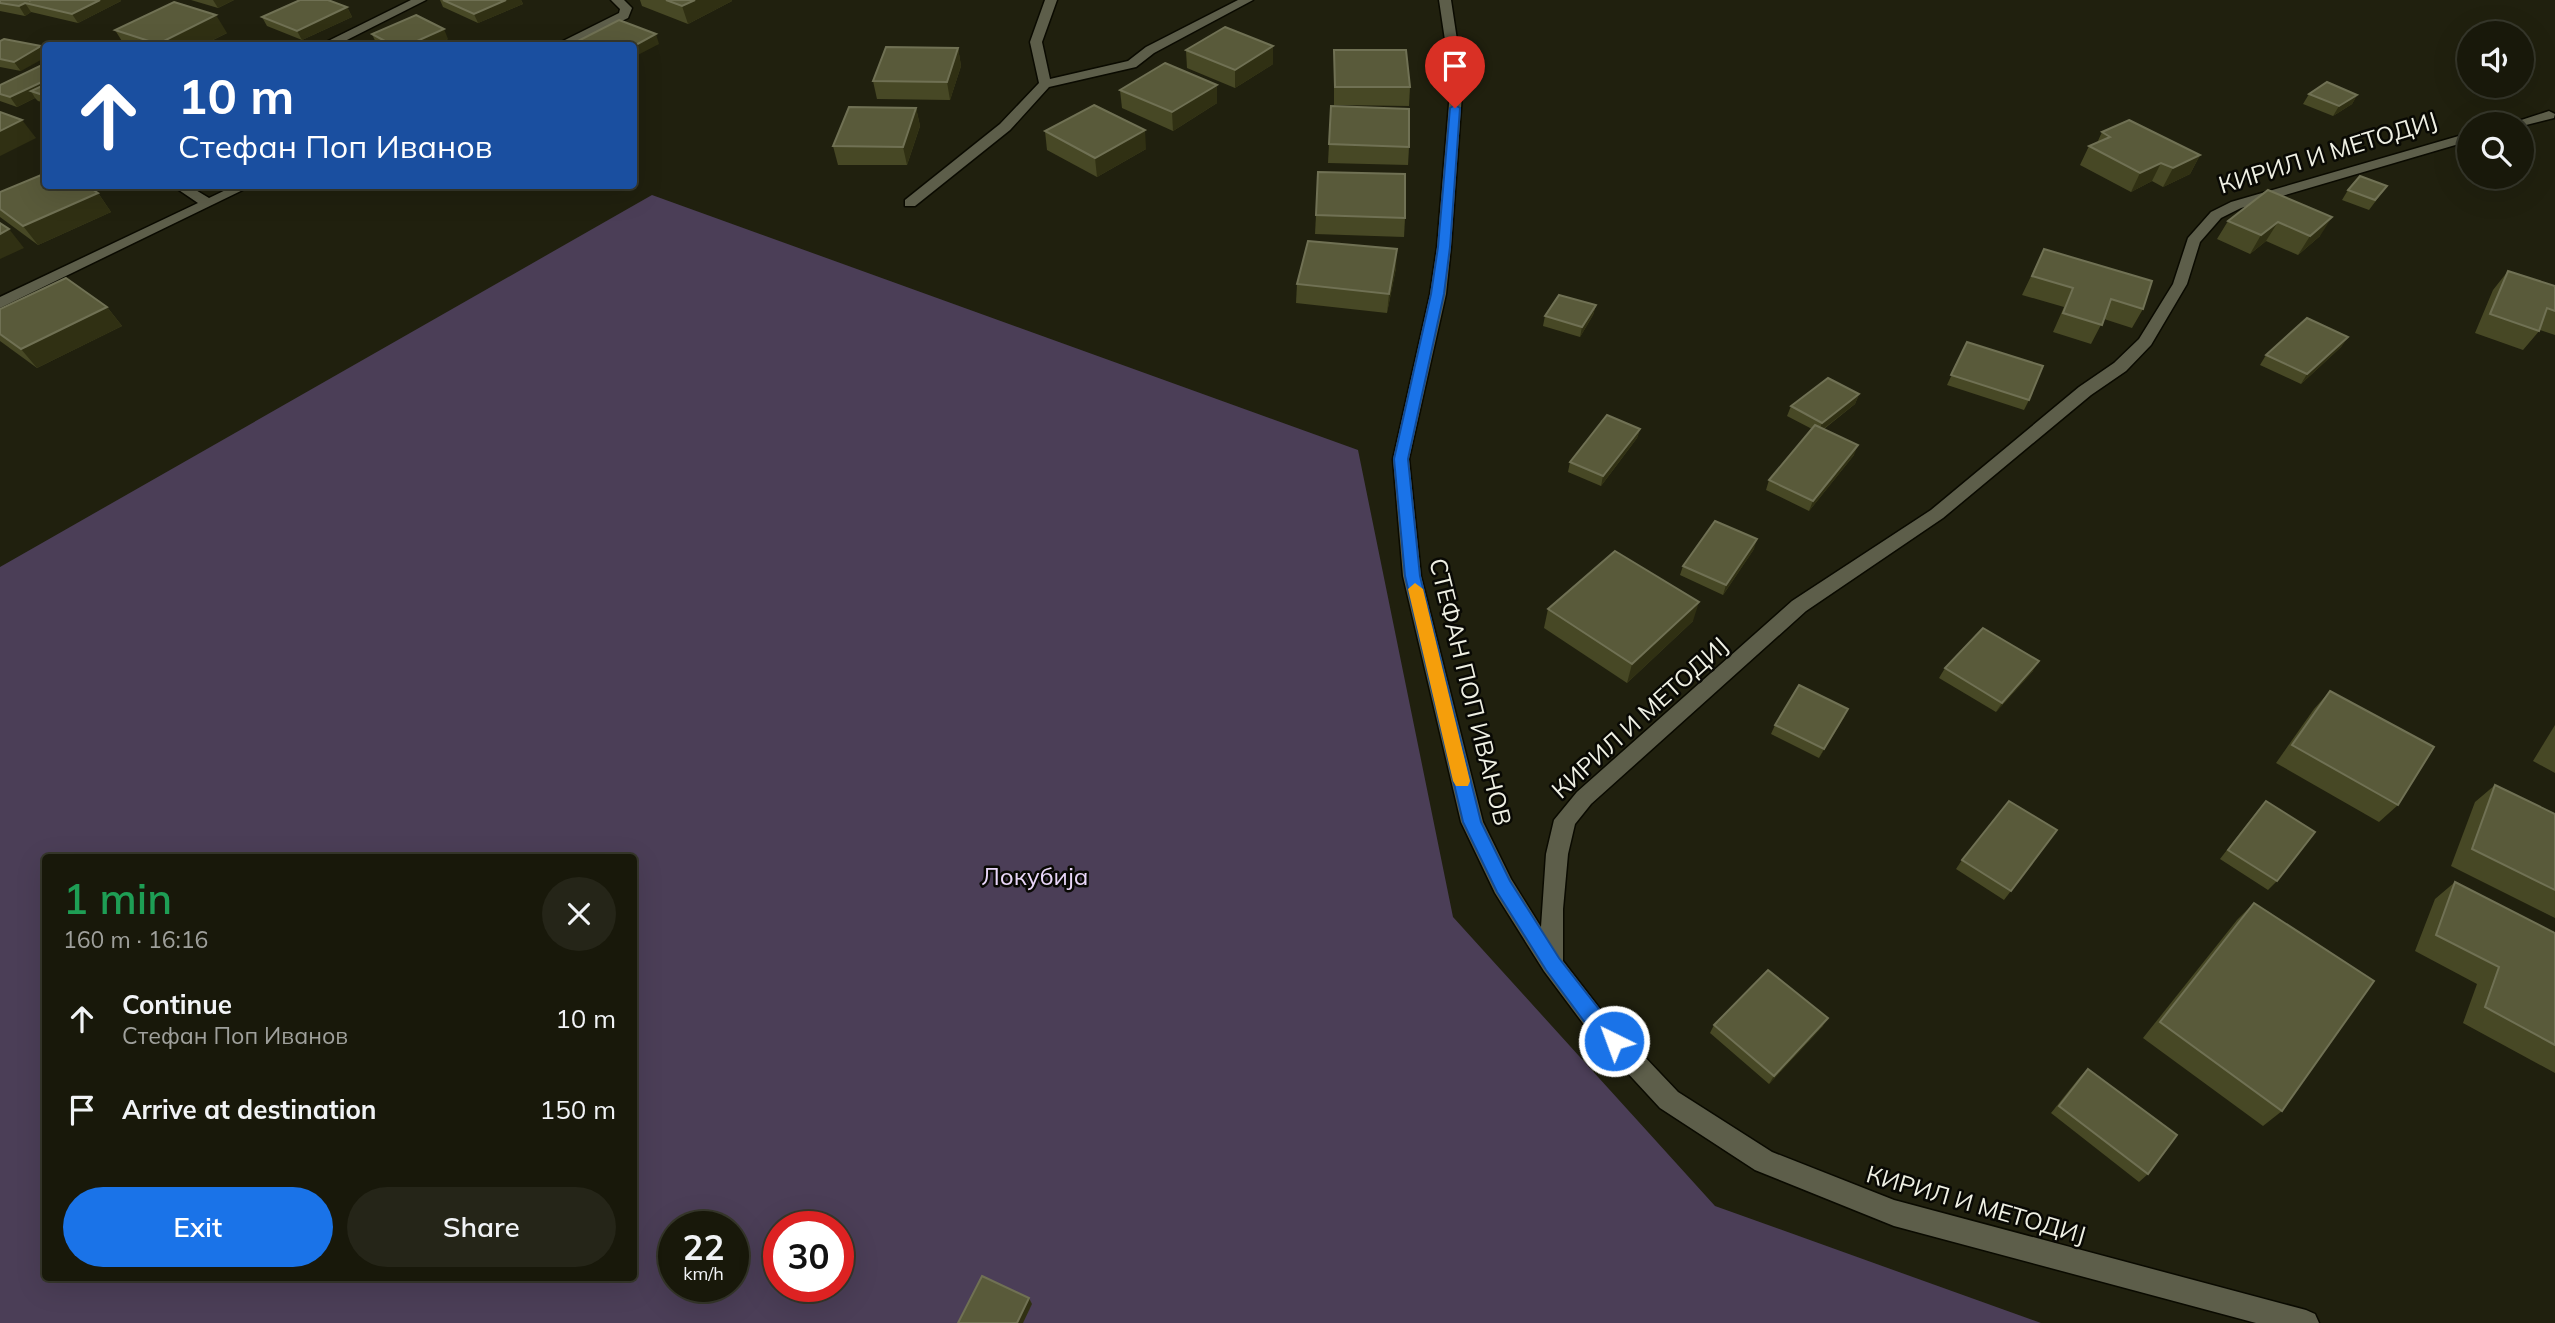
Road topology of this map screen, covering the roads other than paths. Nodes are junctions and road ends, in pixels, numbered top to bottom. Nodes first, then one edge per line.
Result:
1 (420, 0) edge
2 (617, 0) edge
3 (1051, 0) edge
4 (1247, 0) edge
5 (1440, 2) edge
6 (332, 42) edge
7 (567, 42) edge
8 (1045, 84) junction
9 (2549, 115) dead end
10 (2534, 119) edge
11 (2457, 141) edge
12 (185, 189) edge
13 (238, 189) edge
14 (208, 203) junction
15 (910, 203) dead end
16 (0, 303) edge
17 (1552, 964) junction
18 (2306, 1323) edge

1 - 6 street
2 - 7 street
3 - 8 street
4 - 8 street
5 - 17 street, СТЕФАН ПОП ИВАНОВ
8 - 15 street
9 - 10 street
11 - 17 street, КИРИЛ И МЕТОДИЈ
12 - 14 street
13 - 14 street
14 - 16 street
17 - 18 street, КИРИЛ И МЕТОДИЈ

